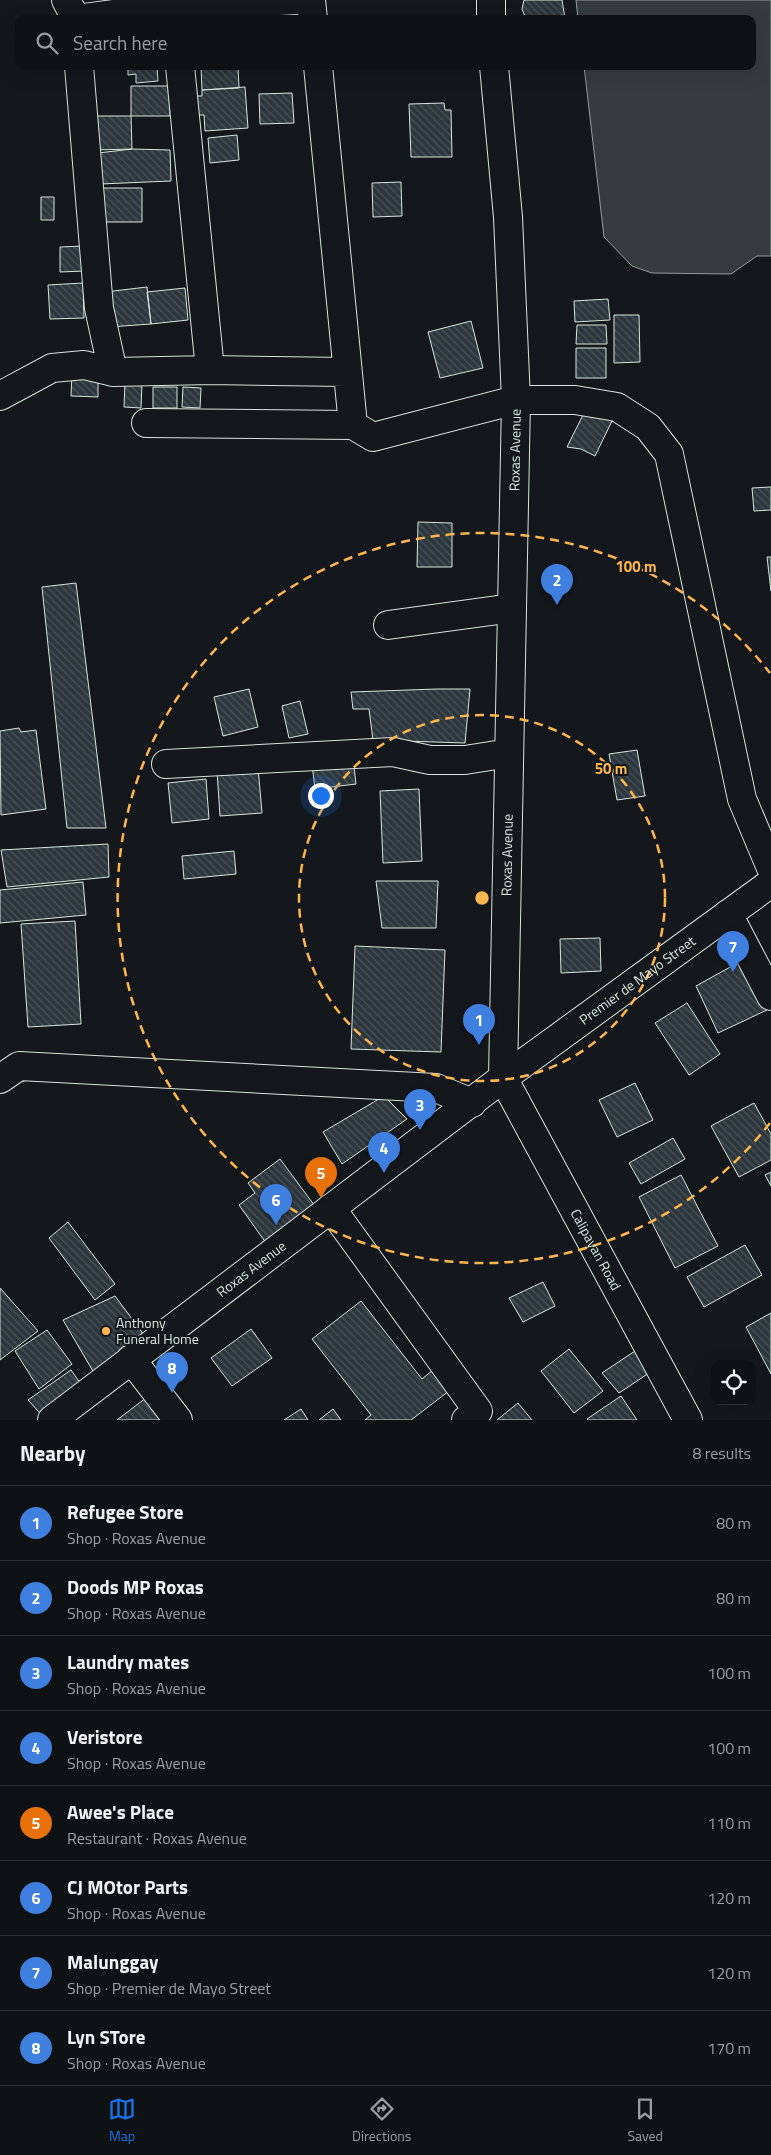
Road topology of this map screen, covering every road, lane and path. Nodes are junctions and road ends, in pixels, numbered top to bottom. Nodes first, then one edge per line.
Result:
1 (66, 0) edge
2 (298, 0) edge
3 (311, 0) edge
4 (491, 0) edge
5 (180, 8) edge
6 (74, 15) edge
7 (114, 15) edge
8 (313, 15) edge
9 (491, 15) edge
10 (79, 70) edge
11 (180, 70) edge
12 (318, 70) edge
13 (494, 70) edge
14 (210, 370) junction
15 (113, 372) junction
16 (347, 372) junction
17 (0, 396) edge
18 (516, 400) junction
19 (146, 423) dead end
20 (353, 425) junction
21 (512, 608) junction
22 (388, 625) dead end
23 (509, 753) junction
24 (166, 764) dead end
25 (771, 868) edge
26 (771, 883) edge
27 (728, 914) junction
28 (771, 996) edge
29 (503, 1078) junction
30 (0, 1079) edge
31 (472, 1103) junction
32 (332, 1208) junction
33 (131, 1359) junction
34 (52, 1420) edge
35 (178, 1420) edge
36 (466, 1420) edge
37 (688, 1420) edge

1 - 6 street
2 - 5 street
3 - 8 street
4 - 9 street
5 - 7 street
10 - 15 street
11 - 14 street
12 - 16 street
13 - 18 street, Roxas Avenue
14 - 15 street
14 - 16 street
15 - 17 street
16 - 20 street
18 - 20 street
18 - 21 street, Roxas Avenue
18 - 25 street
19 - 20 street
21 - 22 street
21 - 23 street, Roxas Avenue
23 - 24 street
23 - 29 street, Roxas Avenue
26 - 27 street, Premier de Mayo Street
27 - 28 street
27 - 29 street, Premier de Mayo Street
29 - 31 street, Roxas Avenue
29 - 37 street, Calipayan Road
30 - 31 street
31 - 32 street, Roxas Avenue
32 - 33 street, Roxas Avenue
32 - 36 street
33 - 34 street, Roxas Avenue
33 - 35 street

